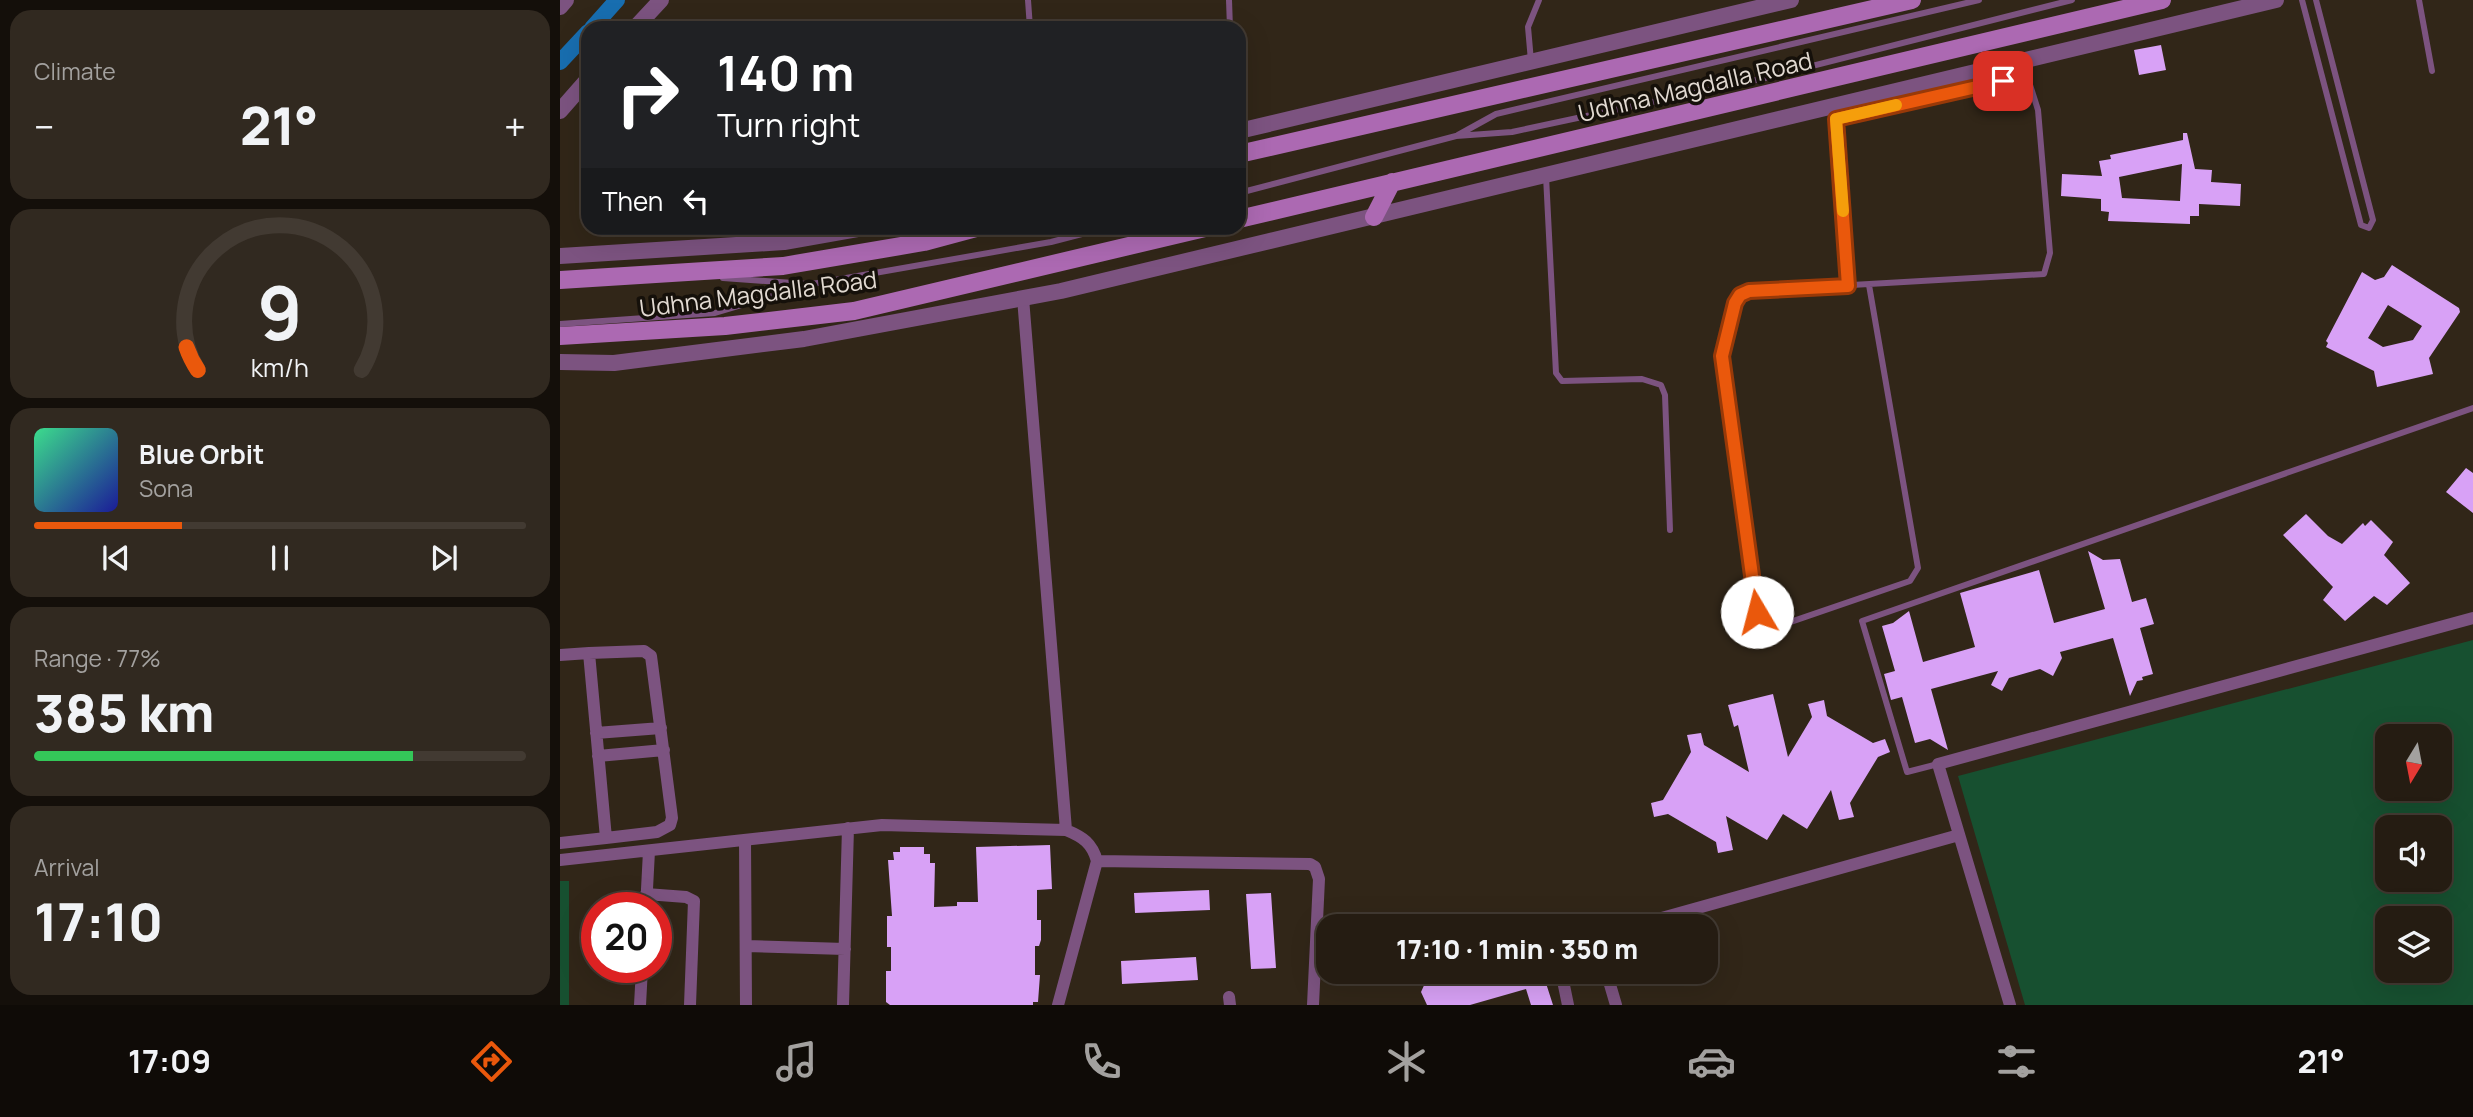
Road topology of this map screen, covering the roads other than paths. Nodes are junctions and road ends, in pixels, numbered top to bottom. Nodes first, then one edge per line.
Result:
1 (566, 0) edge
2 (661, 0) edge
3 (1028, 0) edge
4 (1229, 0) edge
5 (1539, 0) edge
6 (1791, 0) edge
7 (1912, 0) edge
8 (1979, 0) edge
9 (2072, 0) edge
10 (2162, 0) edge
11 (2276, 0) edge
12 (2302, 0) edge
13 (2316, 0) edge
14 (2419, 0) edge
15 (560, 6) edge
16 (642, 21) edge
17 (1030, 21) edge
18 (1230, 21) edge
19 (1531, 61) junction
20 (2025, 69) junction
21 (2432, 71) dead end
22 (581, 86) edge
23 (560, 111) edge
24 (1836, 113) junction
25 (1246, 129) edge
26 (1456, 136) junction
27 (1246, 152) edge
28 (1546, 176) junction
29 (1392, 182) junction
30 (1246, 191) edge
31 (1246, 217) edge
32 (1374, 217) junction
33 (824, 235) edge
34 (950, 235) edge
35 (1078, 235) edge
36 (1175, 235) edge
37 (560, 256) edge
38 (560, 280) edge
39 (812, 284) junction
40 (1869, 285) junction
41 (1848, 286) junction
42 (560, 288) edge
43 (1023, 298) junction
44 (560, 324) edge
45 (560, 336) edge
46 (560, 362) edge
47 (2473, 408) edge
48 (1670, 530) dead end
49 (2473, 618) edge
50 (589, 653) junction
51 (560, 655) edge
52 (661, 729) junction
53 (596, 733) junction
54 (664, 750) junction
55 (598, 756) junction
56 (1938, 764) junction
57 (848, 828) junction
58 (1066, 830) junction
59 (1959, 835) junction
60 (606, 838) junction
61 (745, 839) junction
62 (560, 843) edge
63 (649, 850) junction
64 (560, 860) edge
65 (1097, 861) junction
66 (646, 892) edge
67 (672, 896) edge
68 (1676, 914) edge
69 (746, 946) junction
70 (845, 949) junction
71 (641, 983) edge
72 (1564, 984) edge
73 (1610, 984) edge
74 (640, 1005) edge
75 (690, 1005) edge
76 (746, 1005) edge
77 (844, 1005) edge
78 (1058, 1005) edge
79 (1313, 1005) edge
80 (1568, 1005) edge
81 (1616, 1005) edge
82 (2010, 1005) edge

1 - 15 street
2 - 16 street
3 - 17 lane
4 - 18 lane
5 - 19 lane
6 - 19 street
7 - 27 main road, Udhna Magdalla Road
8 - 26 lane
9 - 26 lane
10 - 29 main road, Udhna Magdalla Road
11 - 20 street
12 - 13 lane
14 - 21 lane
19 - 25 street
20 - 24 street
20 - 40 lane
22 - 23 street
24 - 28 street
24 - 41 lane
26 - 30 lane
28 - 32 street
28 - 48 lane
29 - 31 main road, Udhna Magdalla Road
29 - 32 main road
32 - 43 street
33 - 37 street
34 - 38 main road, Udhna Magdalla Road
35 - 39 lane
36 - 45 main road, Udhna Magdalla Road
39 - 42 lane
39 - 44 lane
40 - 41 lane
40 - 41 lane
43 - 46 street
43 - 58 street
47 - 56 lane
49 - 56 street
50 - 51 street
50 - 52 street
50 - 53 street
52 - 53 street
52 - 54 street
53 - 55 street
54 - 55 street
54 - 60 street
55 - 60 street
56 - 59 street
57 - 58 street
57 - 61 street
57 - 70 street
58 - 65 street
59 - 68 street
59 - 82 street
60 - 62 street
61 - 63 street
61 - 69 street
63 - 64 street
63 - 66 street
65 - 78 street
65 - 79 street
67 - 75 street
69 - 70 street
69 - 76 street
70 - 77 street
71 - 74 street
72 - 80 street
73 - 81 street

